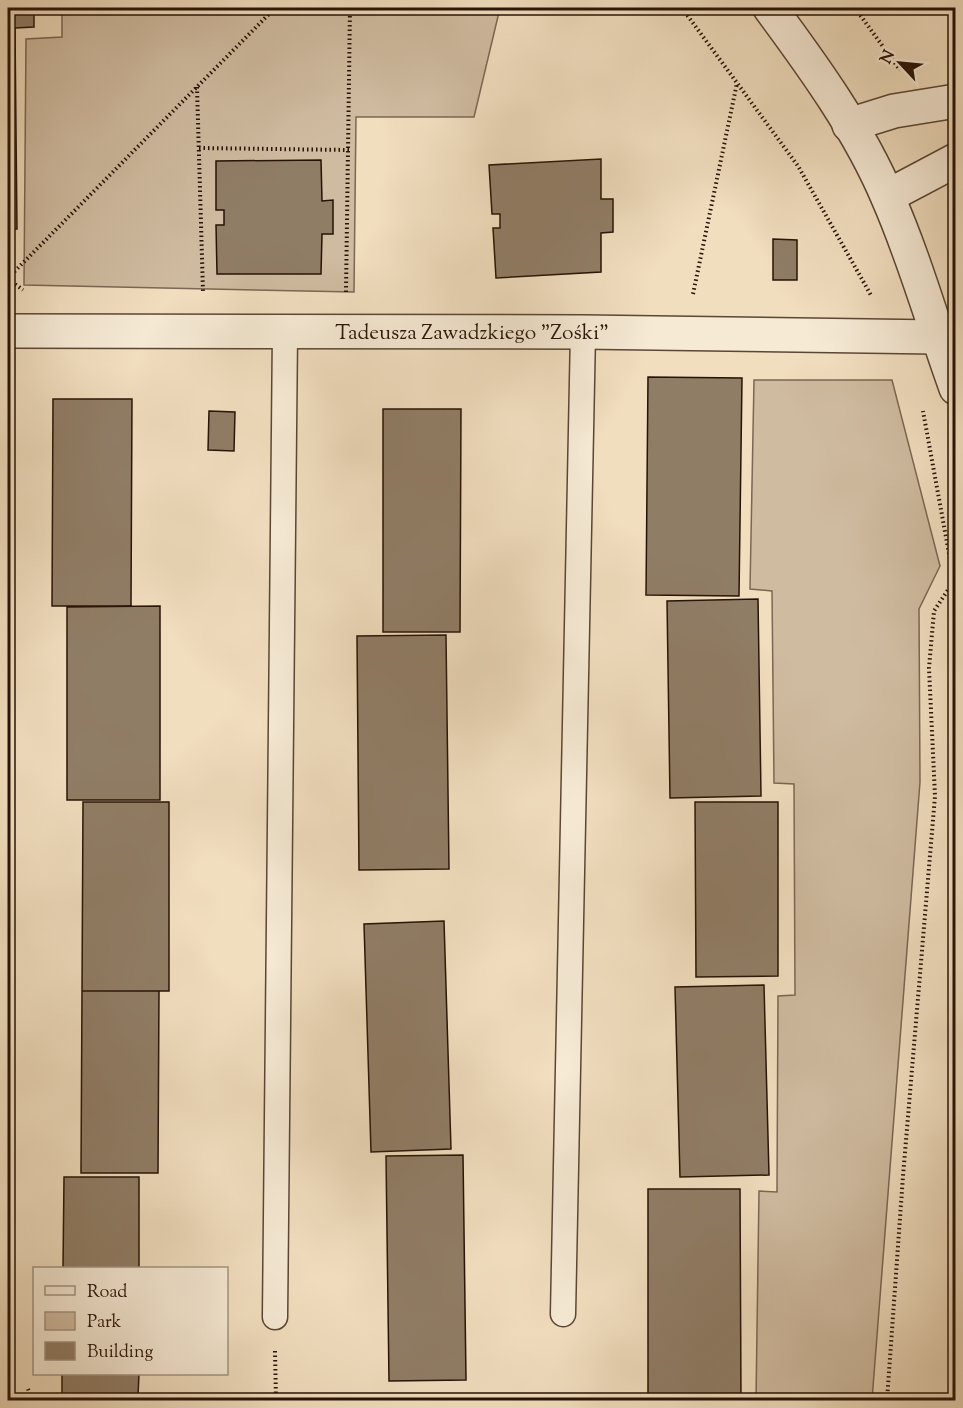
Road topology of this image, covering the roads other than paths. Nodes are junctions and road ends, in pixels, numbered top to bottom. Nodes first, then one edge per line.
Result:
1 (770, 8) edge
2 (956, 101) edge
3 (849, 125) junction
4 (956, 160) edge
5 (888, 196) junction
6 (8, 332) edge
7 (285, 332) junction
8 (583, 332) junction
9 (937, 337) junction
10 (956, 388) edge
11 (563, 1314) dead end
12 (275, 1317) road end

1 - 3 street
2 - 3 street
3 - 5 street
4 - 5 street
5 - 9 street
6 - 7 street, Tadeusza Zawadzkiego "Zośki"
7 - 8 street, Tadeusza Zawadzkiego "Zośki"
7 - 12 lane
8 - 9 street, Tadeusza Zawadzkiego "Zośki"
8 - 11 lane
9 - 10 street

